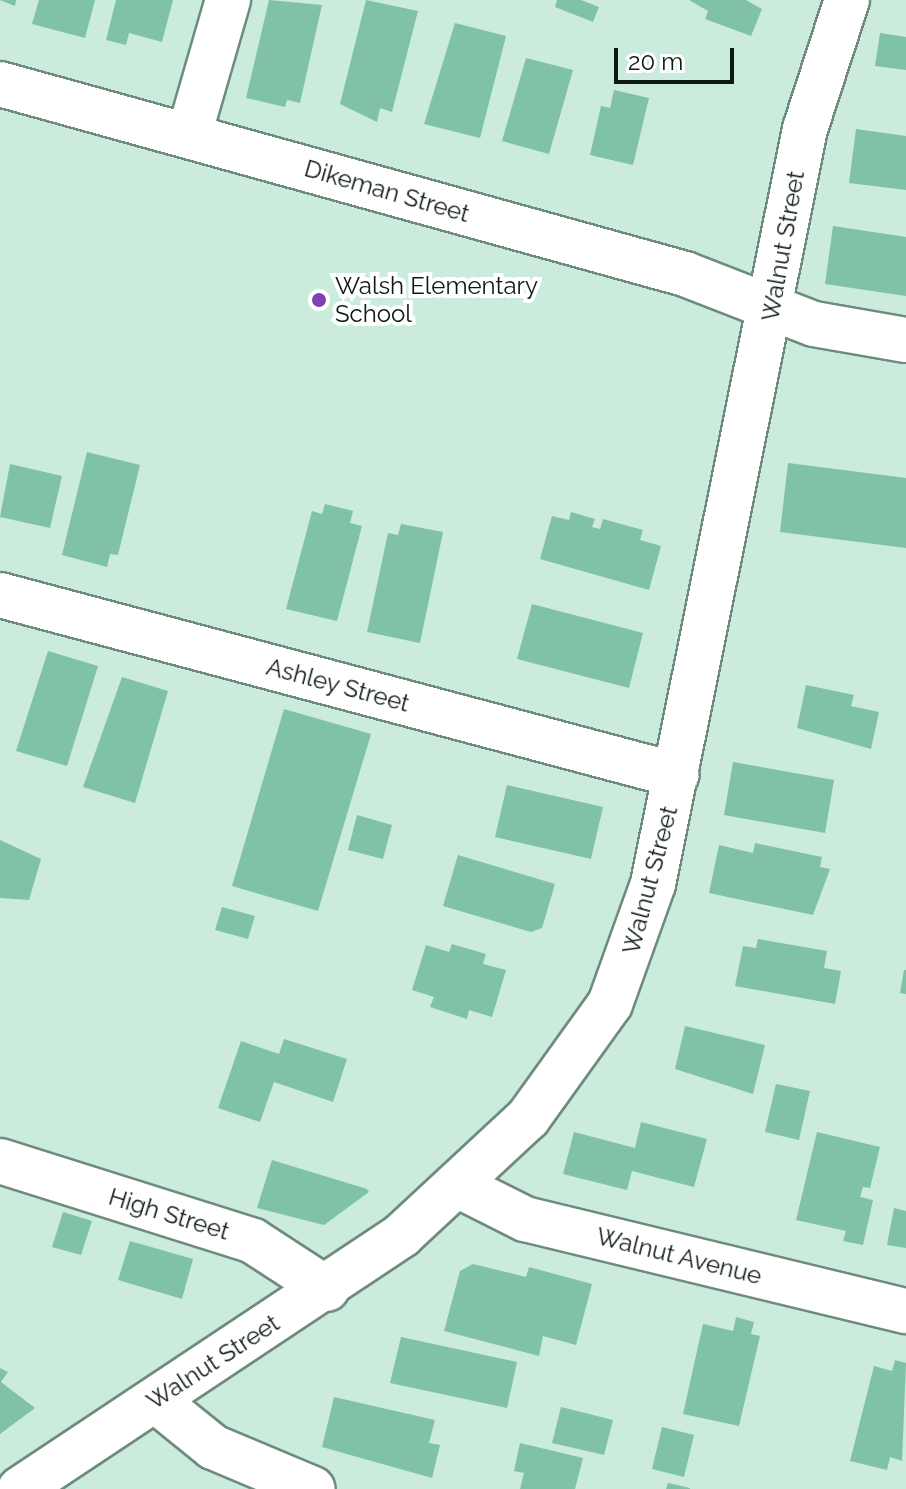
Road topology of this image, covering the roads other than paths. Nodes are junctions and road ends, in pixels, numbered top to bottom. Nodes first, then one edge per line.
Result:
1 (228, 0) edge
2 (847, 0) edge
3 (0, 84) edge
4 (189, 135) junction
5 (772, 307) junction
6 (906, 340) edge
7 (0, 595) edge
8 (676, 775) junction
9 (0, 1161) edge
10 (459, 1186) junction
11 (327, 1289) junction
12 (906, 1311) edge
13 (155, 1400) junction
14 (20, 1489) edge
15 (313, 1489) edge

1 - 4 street
2 - 5 street, Walnut Street
3 - 4 street, Dikeman Street
4 - 5 street, Dikeman Street
5 - 6 street, Dikeman Street
5 - 8 street, Walnut Street
7 - 8 street, Ashley Street
8 - 10 street, Walnut Street
9 - 11 street, High Street
10 - 11 street, Walnut Street
10 - 12 street, Walnut Avenue
11 - 13 street, Walnut Street
13 - 14 street, Walnut Street
13 - 15 street

